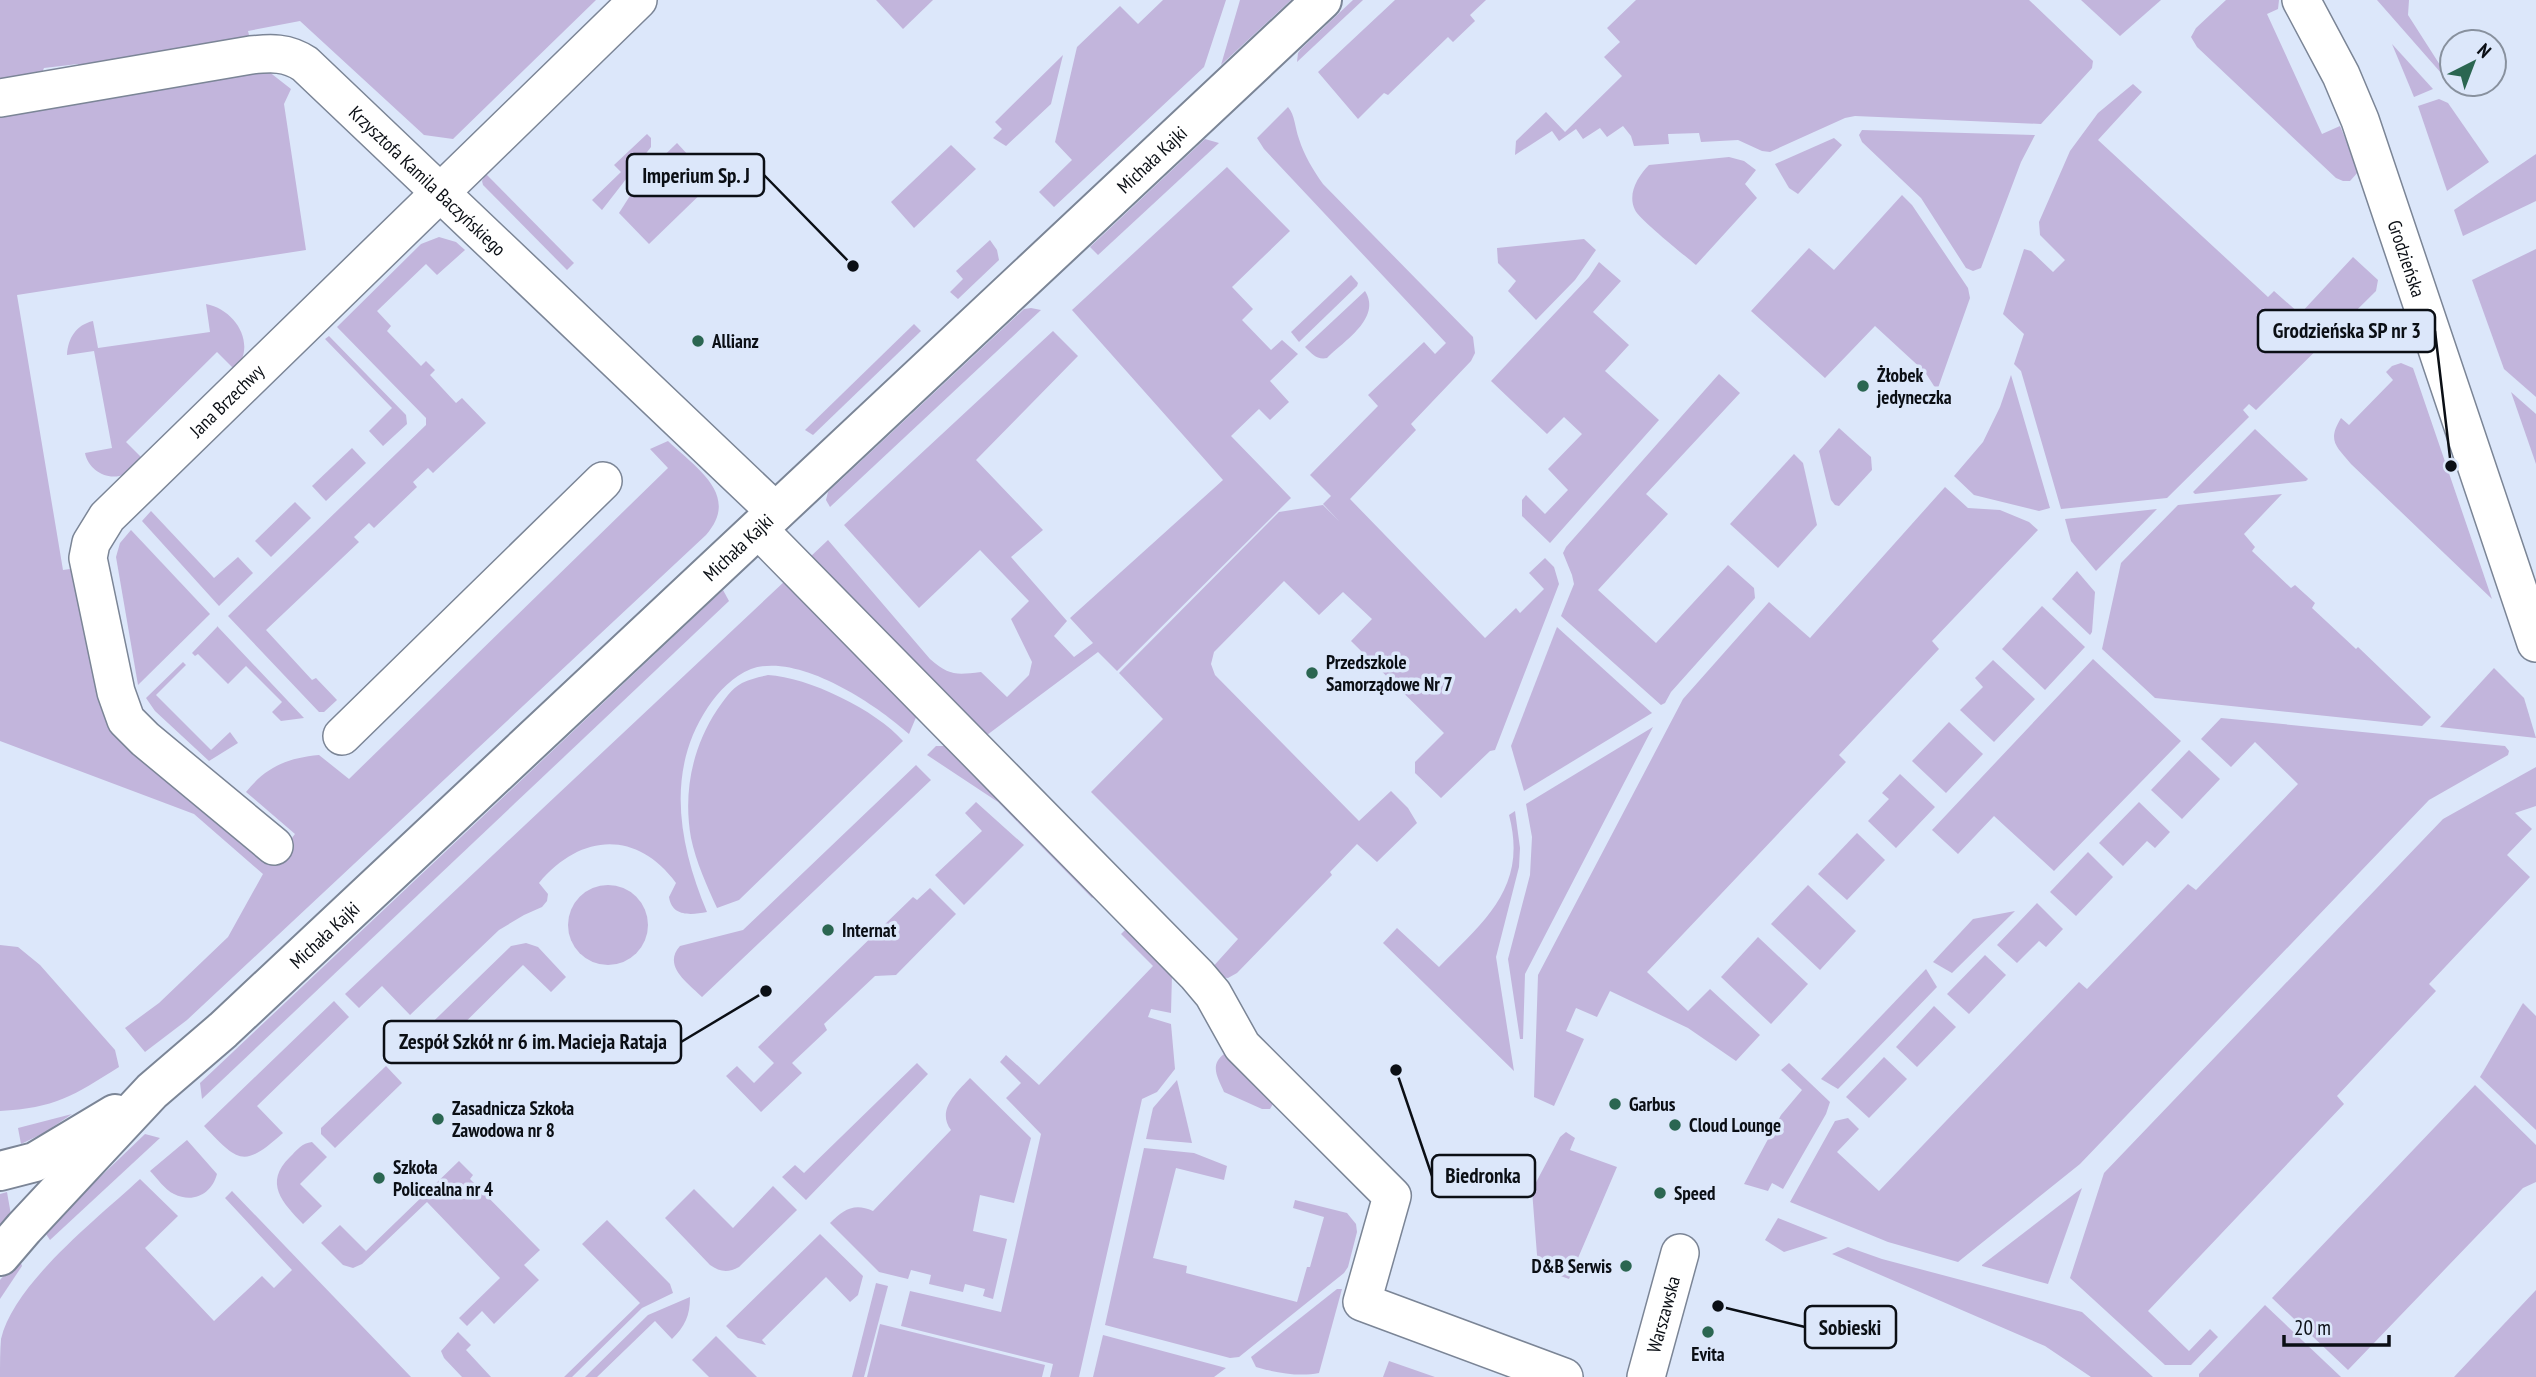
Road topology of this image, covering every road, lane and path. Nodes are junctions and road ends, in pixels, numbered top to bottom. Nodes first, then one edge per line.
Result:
1 (638, 0) edge
2 (1322, 0) edge
3 (2301, 0) edge
4 (0, 98) edge
5 (439, 192) junction
6 (603, 481) dead end
7 (767, 520) junction
8 (2536, 643) edge
9 (342, 736) dead end
10 (274, 846) dead end
11 (152, 1091) junction
12 (0, 1171) edge
13 (1680, 1253) dead end
14 (0, 1256) edge
15 (1564, 1377) edge
16 (1646, 1377) edge

1 - 5 street, Jana Brzechwy
2 - 7 street, Michała Kajki
3 - 8 street, Grodzieńska
4 - 5 street, Krzysztofa Kamila Baczyńskiego
5 - 7 street, Krzysztofa Kamila Baczyńskiego
5 - 10 street, Jana Brzechwy
6 - 9 street
7 - 11 street, Michała Kajki
7 - 15 street, Krzysztofa Kamila Baczyńskiego
11 - 12 street, Michała Kajki
11 - 14 street, Michała Kajki
13 - 16 street, Warszawska

